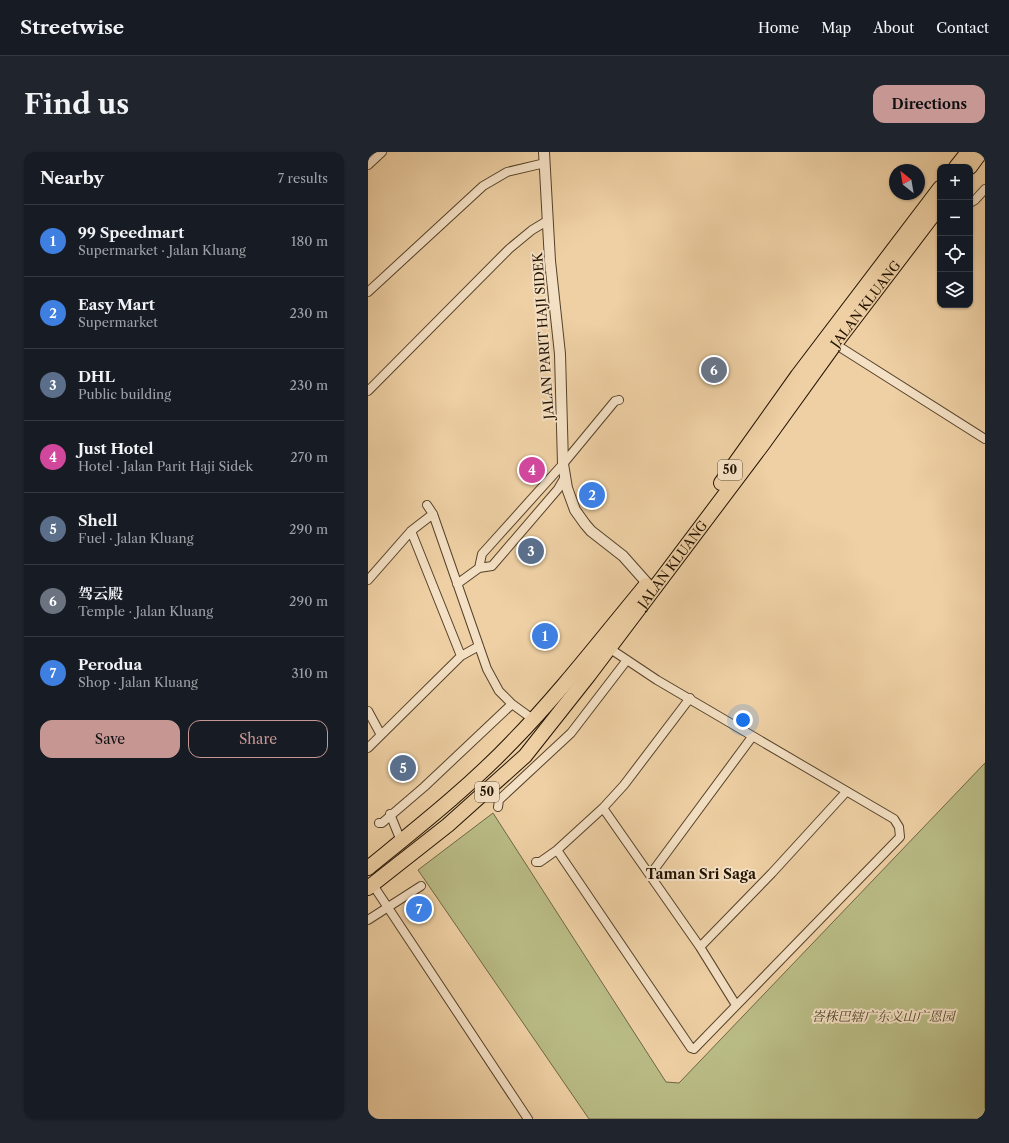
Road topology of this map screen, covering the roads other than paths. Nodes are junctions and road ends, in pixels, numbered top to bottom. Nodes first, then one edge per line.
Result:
1 (382, 152) edge
2 (544, 152) edge
3 (968, 152) edge
4 (981, 152) edge
5 (545, 164) junction
6 (958, 164) edge
7 (972, 164) edge
8 (368, 165) edge
9 (985, 189) edge
10 (937, 192) edge
11 (973, 202) edge
12 (937, 212) edge
13 (547, 221) junction
14 (368, 292) edge
15 (835, 344) junction
16 (368, 391) edge
17 (619, 400) dead end
18 (985, 439) edge
19 (563, 464) junction
20 (565, 477) junction
21 (427, 505) dead end
22 (433, 514) junction
23 (411, 532) junction
24 (479, 568) junction
25 (368, 580) edge
26 (647, 583) junction
27 (457, 584) junction
28 (479, 646) junction
29 (609, 648) junction
30 (461, 656) junction
31 (627, 660) junction
32 (690, 698) junction
33 (512, 704) junction
34 (368, 711) edge
35 (534, 720) junction
36 (382, 734) junction
37 (752, 737) junction
38 (511, 744) junction
39 (368, 748) edge
40 (525, 756) junction
41 (502, 778) junction
42 (511, 790) junction
43 (846, 792) junction
44 (498, 807) dead end
45 (440, 808) junction
46 (603, 808) junction
47 (390, 814) junction
48 (379, 823) dead end
49 (448, 825) junction
50 (401, 841) junction
51 (557, 850) junction
52 (536, 862) dead end
53 (368, 868) edge
54 (650, 875) junction
55 (370, 886) edge
56 (421, 886) dead end
57 (388, 907) junction
58 (368, 920) edge
59 (700, 947) junction
60 (736, 1005) junction
61 (528, 1119) edge

1 - 8 street
2 - 5 street, JALAN PARIT HAJI SIDEK
3 - 6 highway
4 - 7 highway
5 - 13 street, JALAN PARIT HAJI SIDEK
5 - 14 street
9 - 11 street
10 - 26 highway, JALAN KLUANG / 50
12 - 15 highway, JALAN KLUANG / 50
13 - 16 street
13 - 19 street, JALAN PARIT HAJI SIDEK
15 - 18 street
15 - 29 highway, JALAN KLUANG / 50
17 - 19 street
19 - 20 street, JALAN PARIT HAJI SIDEK
19 - 24 street
20 - 24 street
20 - 26 street, JALAN PARIT HAJI SIDEK
21 - 22 street
22 - 23 street
22 - 27 street
23 - 25 street
23 - 30 street
24 - 27 street
26 - 35 highway, JALAN KLUANG / 50
27 - 28 street
28 - 30 street
28 - 33 street
29 - 31 street
29 - 40 highway, JALAN KLUANG / 50
30 - 36 street
31 - 32 street
31 - 42 street
32 - 37 street
32 - 46 street
33 - 35 street
33 - 47 street
34 - 36 street
35 - 38 highway, JALAN KLUANG / 50
36 - 39 street
37 - 43 street
37 - 54 street
38 - 40 highway
38 - 45 highway, JALAN KLUANG / 50
40 - 41 highway, JALAN KLUANG / 50
41 - 42 street
41 - 49 highway, JALAN KLUANG / 50
42 - 44 street
43 - 59 street
43 - 60 street
45 - 49 highway
45 - 50 highway, JALAN KLUANG / 50
46 - 51 street
46 - 54 street
47 - 48 street
47 - 50 street
49 - 55 highway, JALAN KLUANG / 50
50 - 53 highway, JALAN KLUANG / 50
51 - 52 street
51 - 60 street
54 - 59 street
55 - 57 street
56 - 57 street
57 - 58 street
57 - 61 street
59 - 60 street

